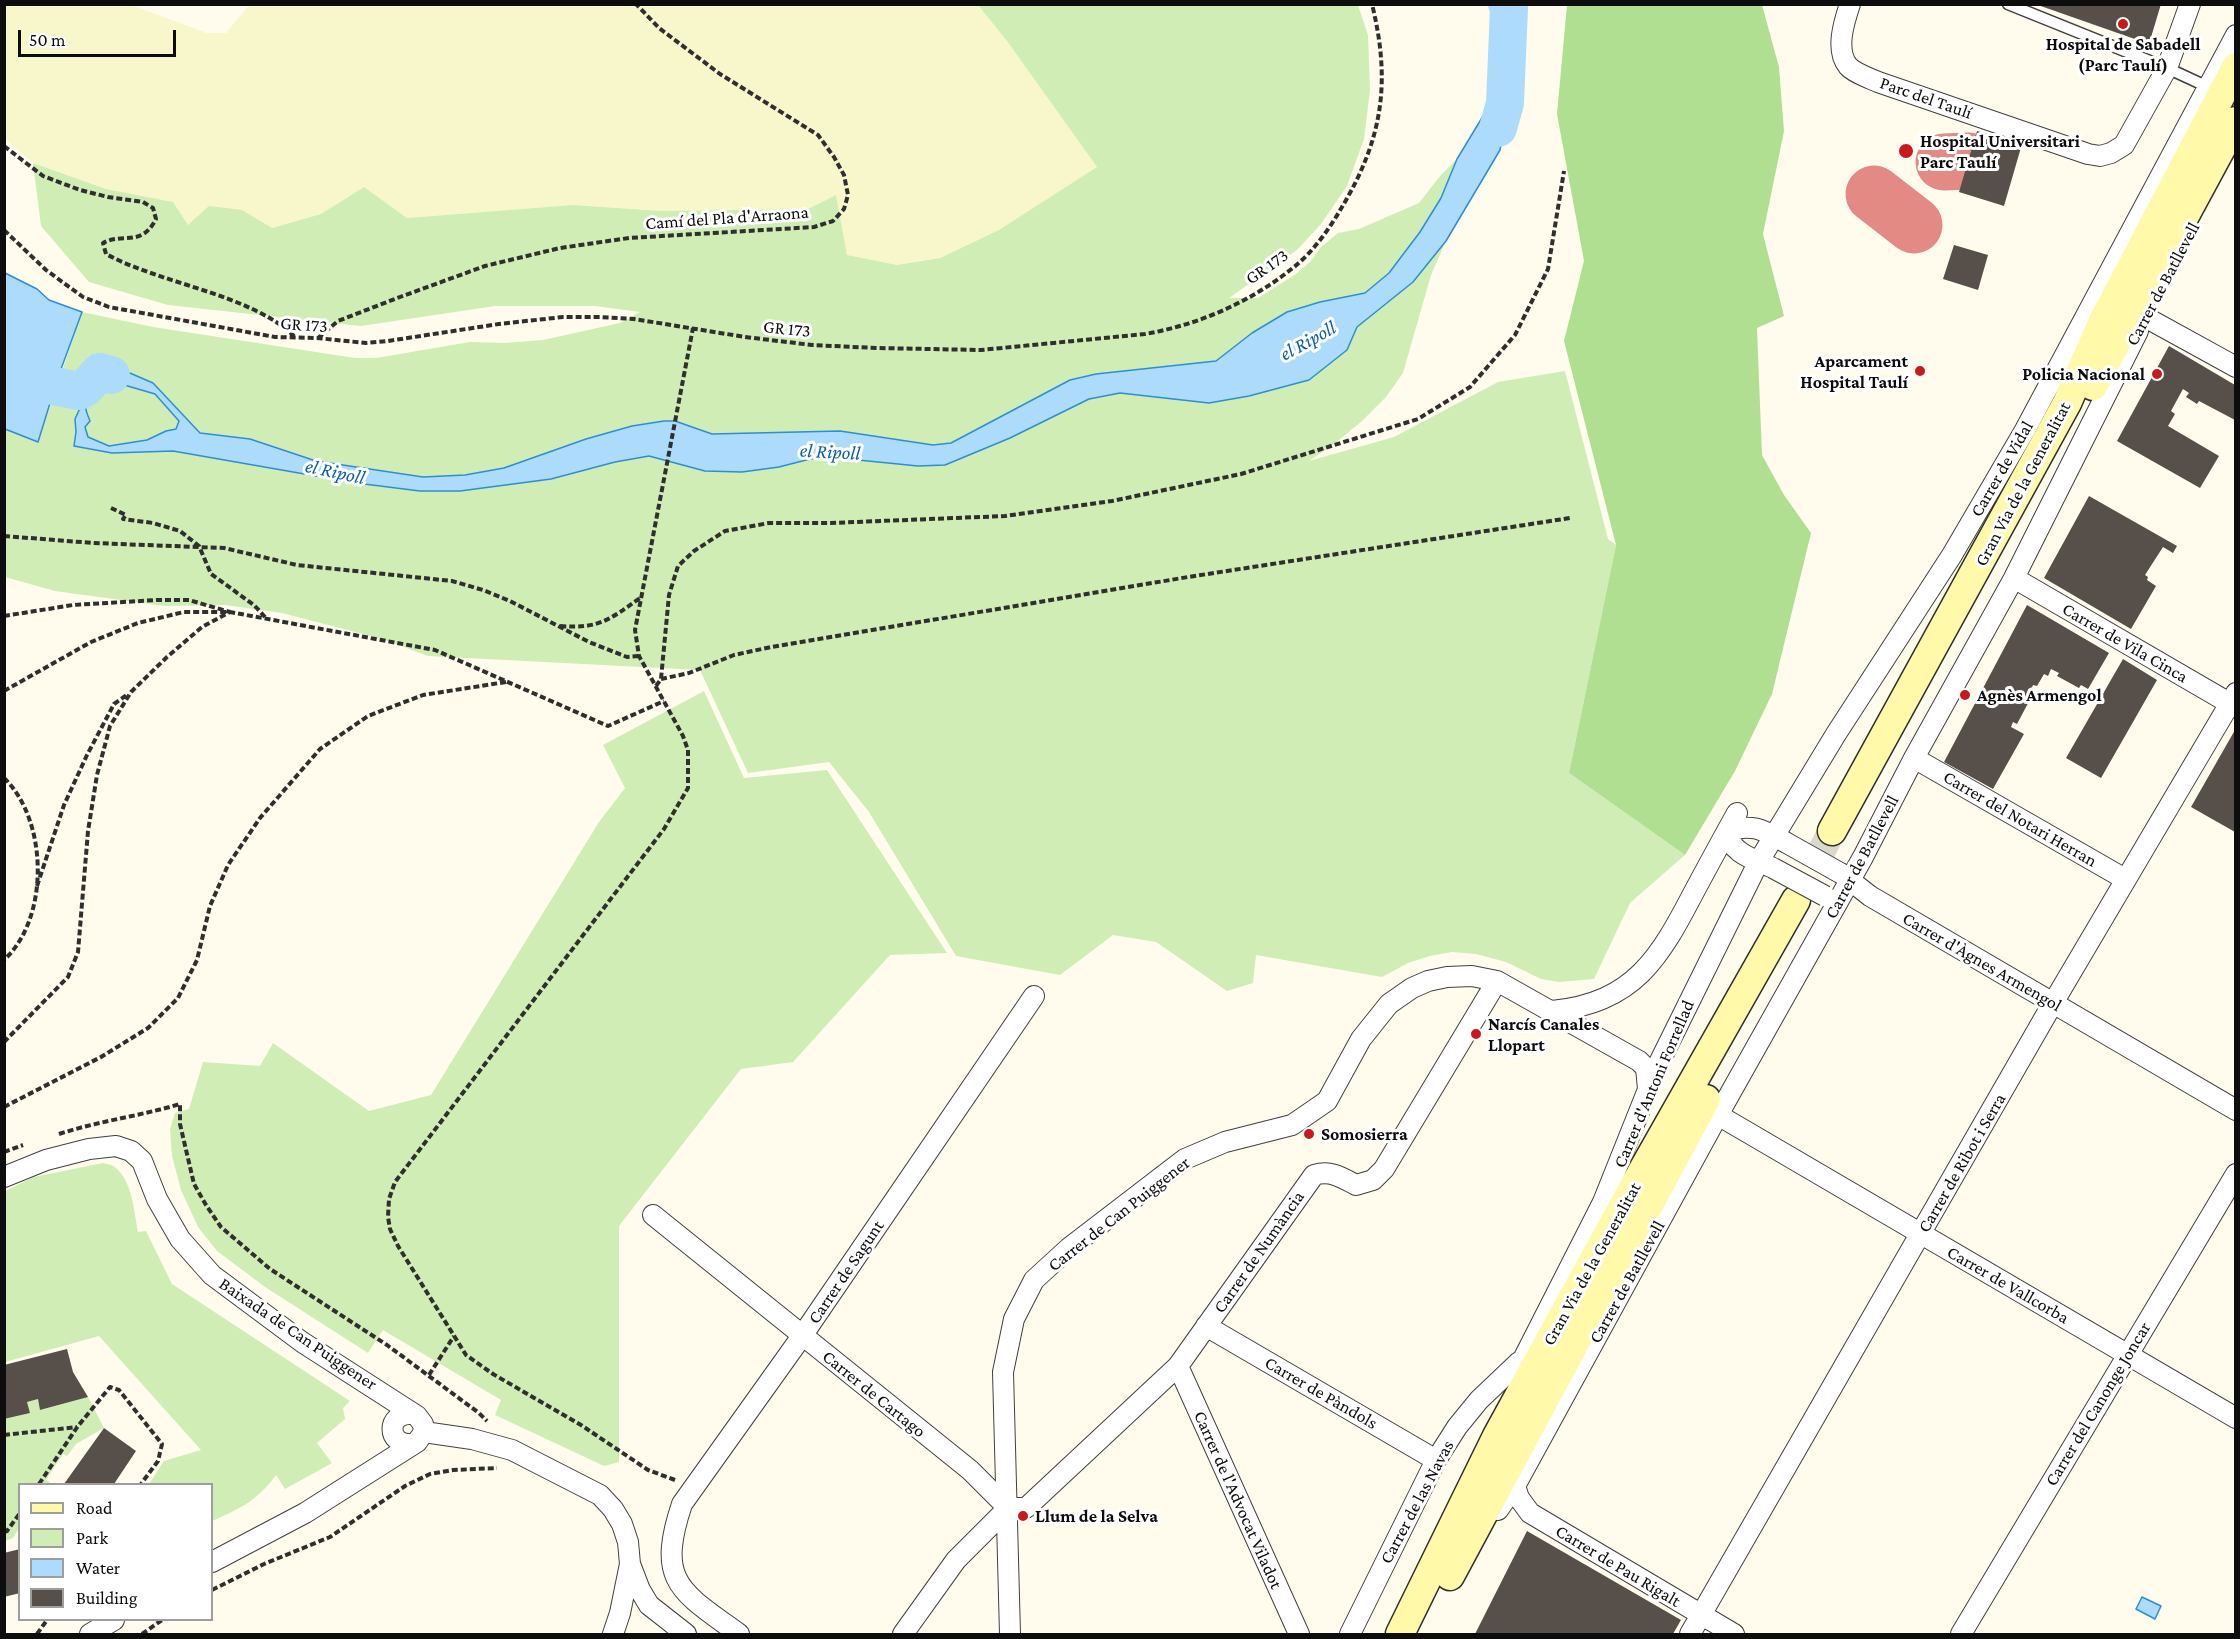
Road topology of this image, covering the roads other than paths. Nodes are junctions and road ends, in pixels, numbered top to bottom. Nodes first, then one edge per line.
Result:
1 (1850, 4) edge
2 (2008, 4) edge
3 (2190, 4) edge
4 (2235, 35) edge
5 (2235, 67) edge
6 (2167, 68) junction
7 (2208, 87) junction
8 (2235, 121) edge
9 (2235, 148) edge
10 (2145, 317) junction
11 (2235, 367) edge
12 (2014, 578) junction
13 (2233, 701) edge
14 (1914, 758) junction
15 (1737, 813) dead end
16 (1727, 831) junction
17 (1780, 839) junction
18 (1766, 865) junction
19 (1846, 877) junction
20 (2125, 879) junction
21 (1744, 890) joint
22 (1816, 904) junction
23 (1497, 981) junction
24 (1034, 996) dead end
25 (2053, 1003) junction
26 (1552, 1011) junction
27 (1648, 1089) junction
28 (2235, 1110) edge
29 (1718, 1115) junction
30 (2235, 1174) edge
31 (4, 1177) edge
32 (653, 1215) dead end
33 (1921, 1235) junction
34 (1206, 1326) junction
35 (802, 1336) junction
36 (2128, 1355) junction
37 (1525, 1356) junction
38 (1178, 1366) junction
39 (363, 1379) junction
40 (412, 1414) junction
41 (2235, 1418) edge
42 (393, 1429) junction
43 (418, 1438) junction
44 (1436, 1460) junction
45 (373, 1470) junction
46 (1515, 1486) junction
47 (1008, 1508) junction
48 (1463, 1551) junction
49 (213, 1561) edge
50 (630, 1564) junction
51 (1415, 1605) junction
52 (1701, 1616) junction
53 (112, 1621) edge
54 (90, 1635) edge
55 (613, 1635) edge
56 (686, 1635) edge
57 (739, 1635) edge
58 (903, 1635) edge
59 (1010, 1635) edge
60 (1299, 1635) edge
61 (1350, 1635) edge
62 (1400, 1635) edge
63 (1421, 1635) edge
64 (1690, 1635) edge
65 (1734, 1635) edge
66 (1961, 1635) edge

1 - 6 street, Parc del Taulí
2 - 6 lane
3 - 6 street, Parc del Taulí
4 - 7 street, Carrer de Vidal
5 - 8 street, Gran Via de la Generalitat
6 - 7 lane
7 - 17 street, Carrer de Vidal
9 - 10 street, Carrer de Batllevell
10 - 11 street
10 - 12 street, Carrer de Batllevell
12 - 13 street, Carrer de Vila Cinca
12 - 14 street, Carrer de Batllevell
13 - 20 street, Carrer de Ribot i Serra
14 - 19 street, Carrer de Batllevell
14 - 20 street, Carrer del Notari Herran
15 - 16 street
16 - 17 street, Carrer d'Àgnes Armengol
16 - 18 street
16 - 26 street
17 - 18 street, Carrer de Vidal
17 - 19 street, Carrer d'Àgnes Armengol, bridge
18 - 21 street, Carrer de Vidal
18 - 22 street, bridge
19 - 22 street, Carrer de Batllevell
19 - 25 street, Carrer d'Àgnes Armengol
20 - 25 street, Carrer de Ribot i Serra
21 - 27 street, Carrer d'Antoni Forrellad
22 - 29 street, Carrer de Batllevell
22 - 48 street, Gran Via de la Generalitat
22 - 51 street, Gran Via de la Generalitat
23 - 26 street
23 - 34 street, Carrer de Numància
23 - 47 street, Carrer de Can Puiggener
24 - 35 street, Carrer de Sagunt
25 - 28 street, Carrer d'Àgnes Armengol
25 - 33 street, Carrer de Ribot i Serra
26 - 27 street
27 - 37 street, Carrer d'Antoni Forrellad
29 - 33 street, Carrer de Vallcorba
29 - 46 street, Carrer de Batllevell
30 - 36 street, Carrer del Canonge Joncar
31 - 39 street, Baixada de Can Puiggener
32 - 35 street, Carrer de Cartago
33 - 36 street, Carrer de Vallcorba
33 - 52 street, Carrer de Ribot i Serra
34 - 38 street, Carrer de Numància
34 - 44 street, Carrer de Pàndols
35 - 47 street, Carrer de Cartago
35 - 57 street, Carrer de Sagunt
36 - 41 street, Carrer de Vallcorba
36 - 66 street, Carrer del Canonge Joncar
37 - 44 street, Carrer de las Navas
37 - 51 street, Carrer d'Antoni Forrellad
38 - 47 street, Carrer de Numància
38 - 60 street, Carrer de l'Advocat Viladot
39 - 40 street, Baixada de Can Puiggener
39 - 42 street
40 - 42 street
40 - 43 street
42 - 43 street
42 - 45 street
43 - 45 street
43 - 50 street
44 - 61 street, Carrer de las Navas
45 - 49 street
46 - 48 street, Carrer de Batllevell
46 - 52 street, Carrer de Pau Rigalt
47 - 58 street
47 - 59 street, Carrer de Can Puiggener
48 - 63 street, Gran Via de la Generalitat
50 - 55 street
50 - 56 street
51 - 62 street, Gran Via de la Generalitat
52 - 64 street, Carrer de Ribot i Serra
52 - 65 street, Carrer de Pau Rigalt
53 - 54 street

